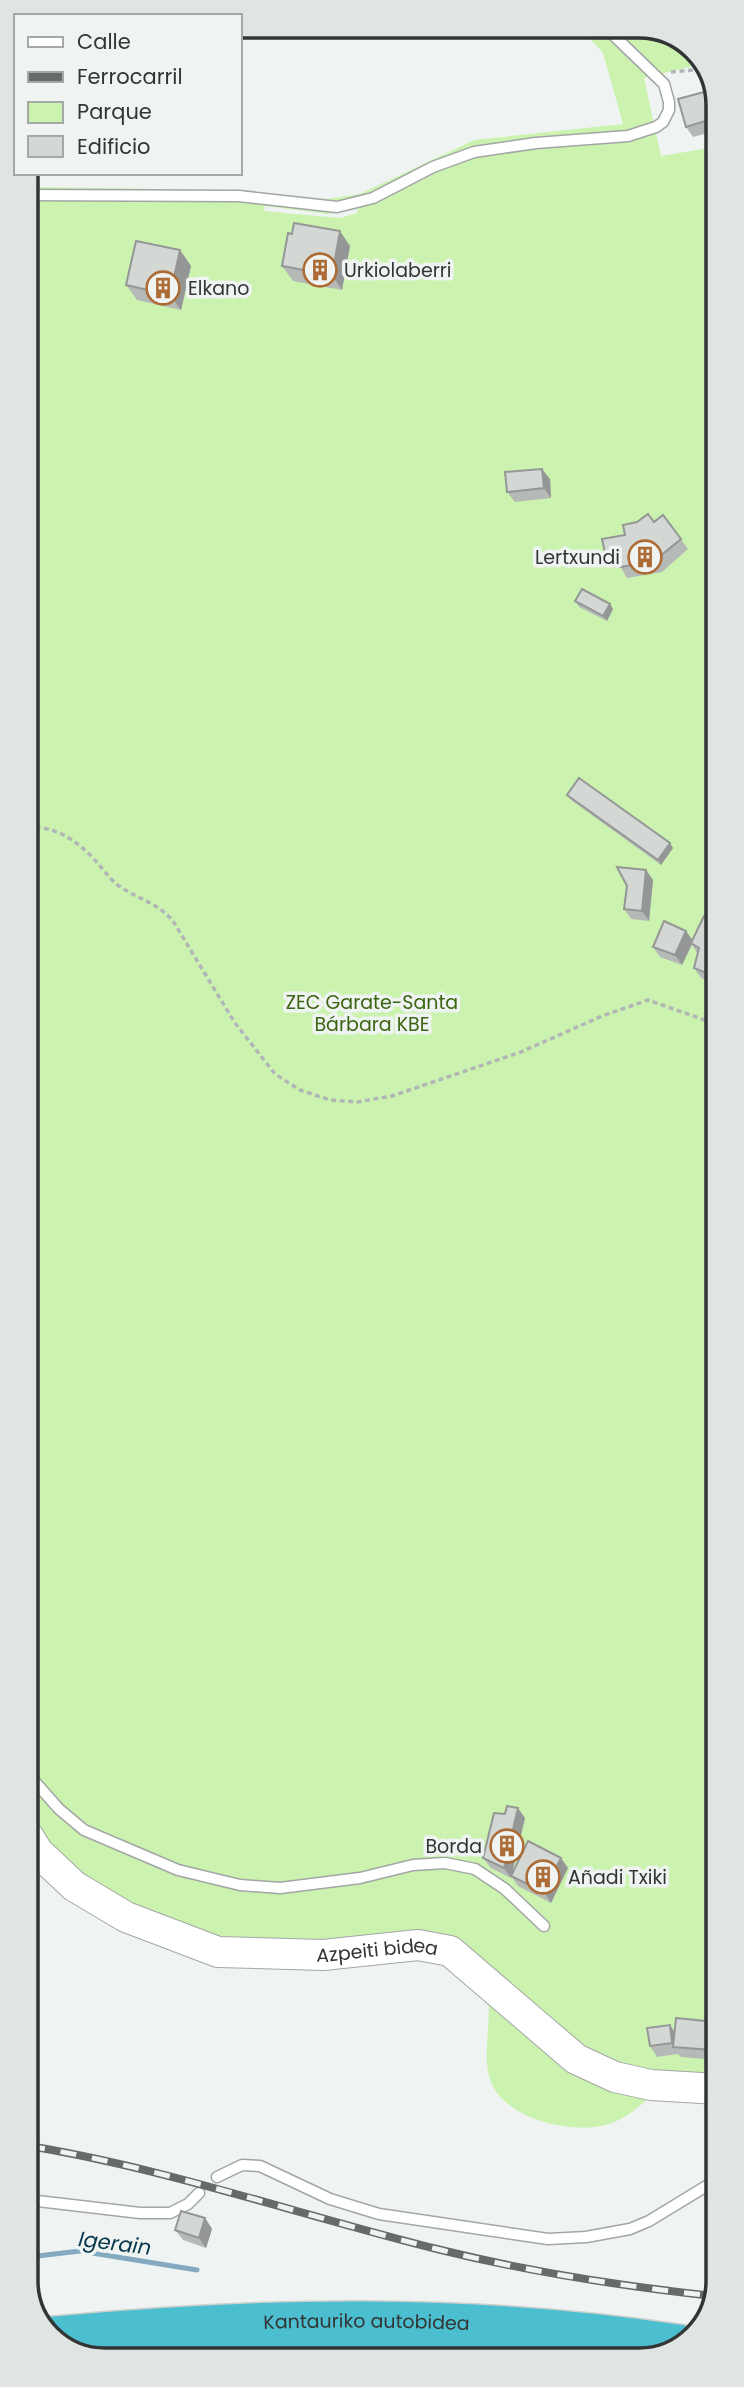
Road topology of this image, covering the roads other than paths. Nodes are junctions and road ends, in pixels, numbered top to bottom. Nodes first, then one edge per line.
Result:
1 (616, 39) edge
2 (38, 195) edge
3 (38, 1786) edge
4 (38, 1852) edge
5 (544, 1926) dead end
6 (706, 2088) edge
7 (217, 2177) dead end
8 (706, 2186) edge
9 (199, 2193) dead end
10 (38, 2201) edge
11 (65, 2335) edge
12 (667, 2342) edge
13 (256, 2348) edge
14 (439, 2348) edge

1 - 2 lane
3 - 5 lane
4 - 6 main road, Azpeiti bidea
7 - 8 lane
9 - 10 lane
11 - 12 highway, Kantauriko autobidea
13 - 14 highway, Kantauriko autobidea

